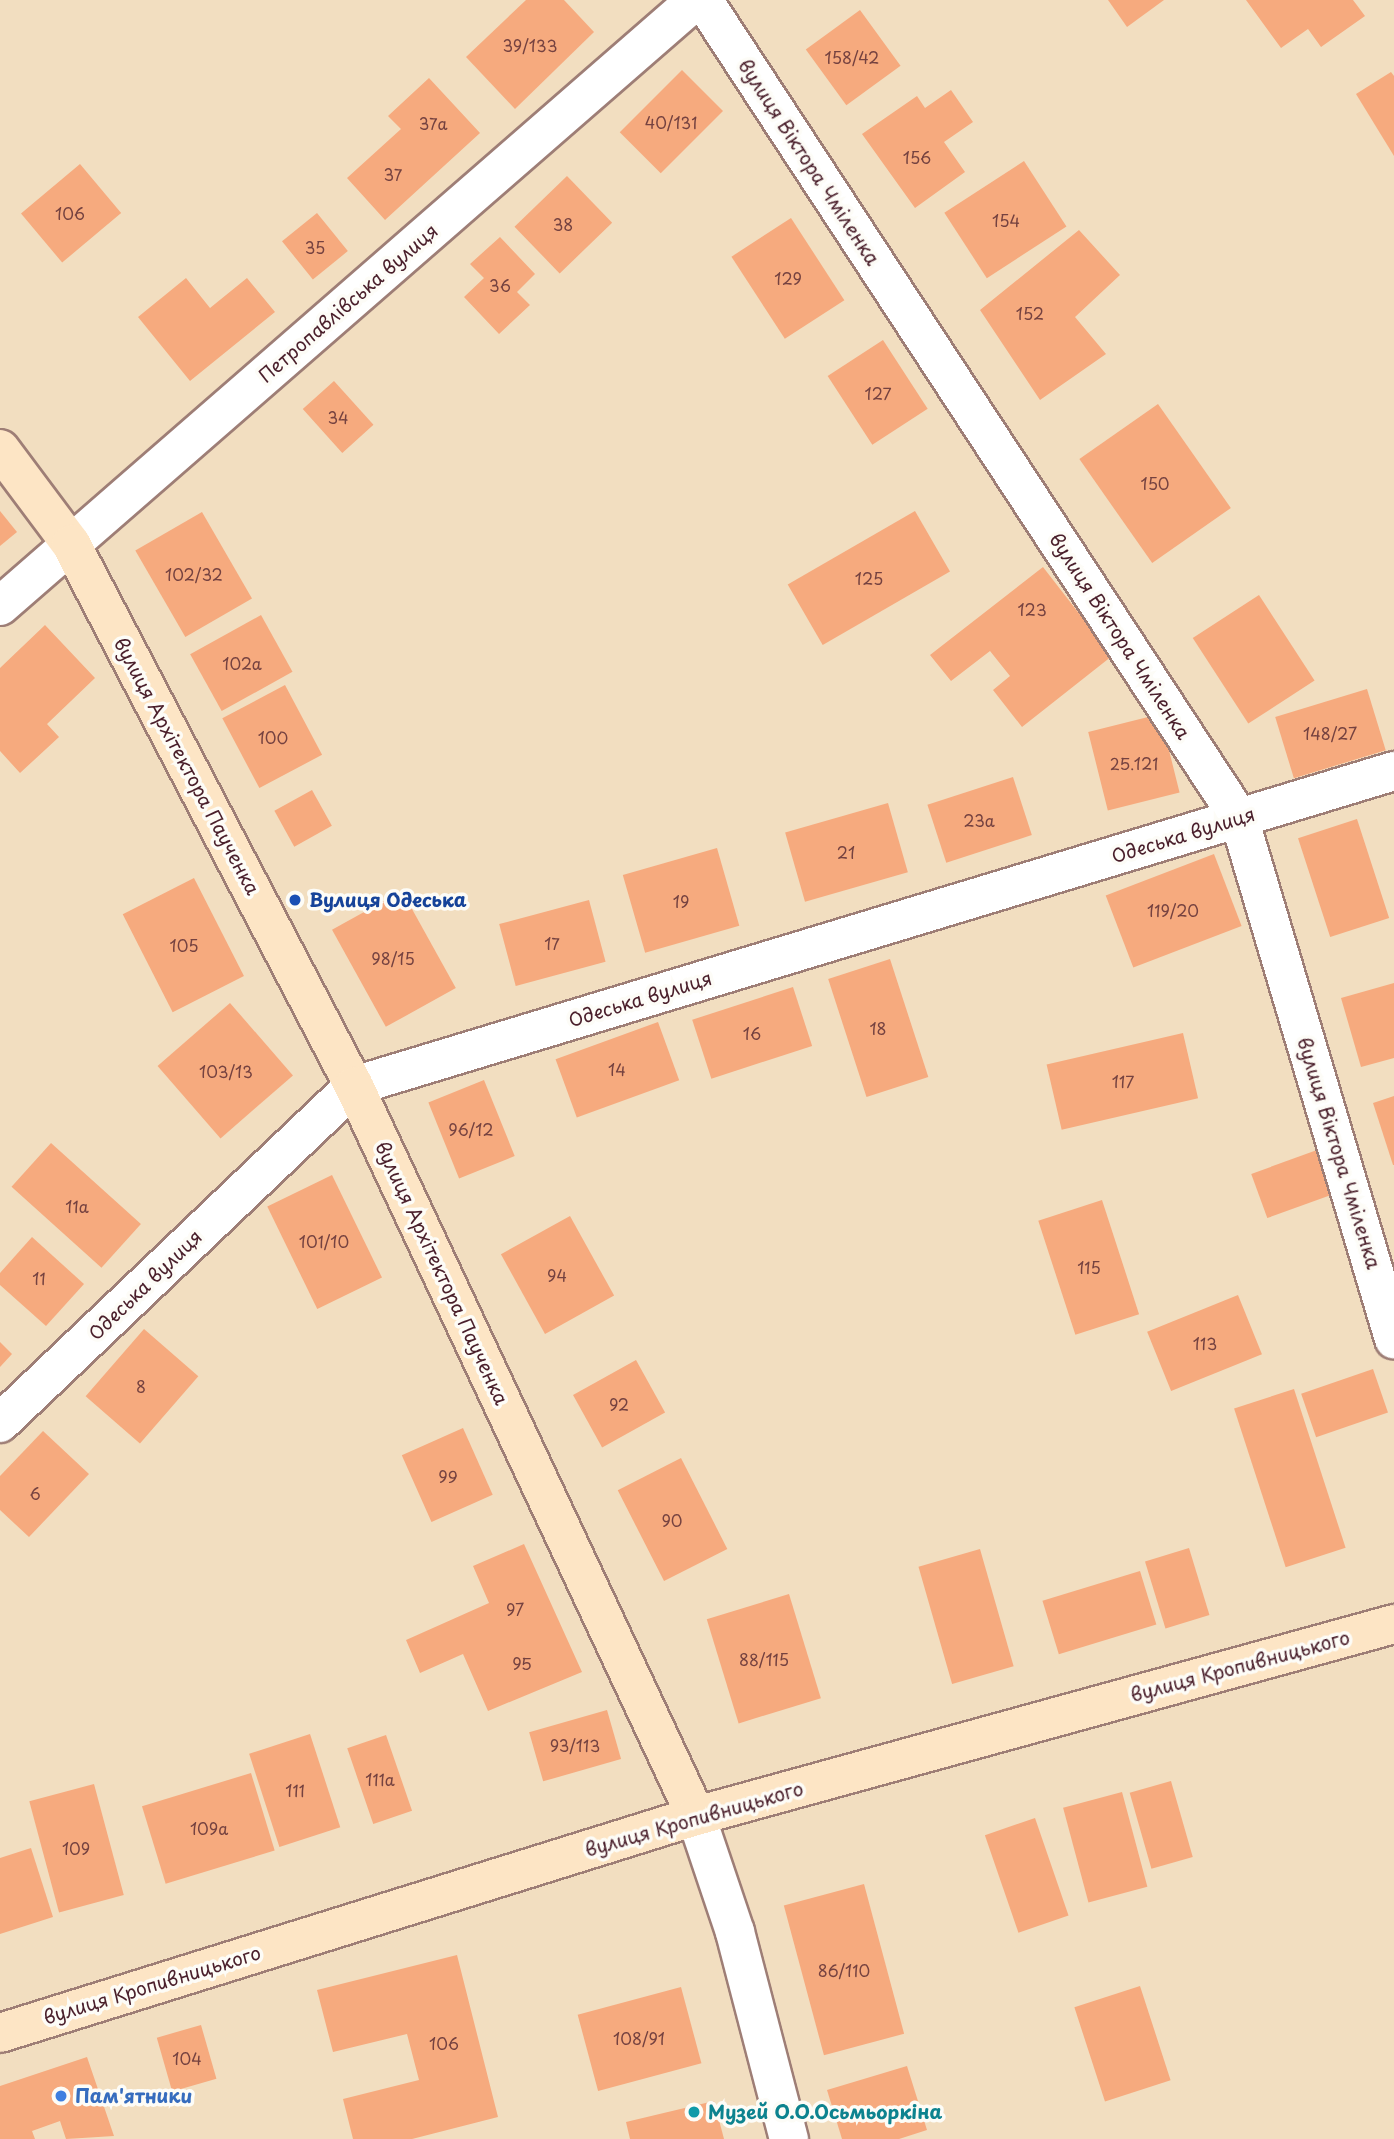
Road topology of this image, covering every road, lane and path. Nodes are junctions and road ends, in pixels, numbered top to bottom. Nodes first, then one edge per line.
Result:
1 (696, 0) edge
2 (703, 0) edge
3 (0, 449) edge
4 (71, 544) junction
5 (0, 606) edge
6 (1394, 771) edge
7 (1239, 818) junction
8 (354, 1086) junction
9 (1394, 1339) edge
10 (0, 1423) edge
11 (1394, 1624) edge
12 (695, 1816) junction
13 (0, 2033) edge
14 (789, 2139) edge

1 - 4 street, Петропавлівська вулиця
2 - 7 street, вулиця Віктора Чміленка
3 - 4 street, вулиця Архітектора Паученка
4 - 5 street, Петропавлівська вулиця
4 - 8 street, вулиця Архітектора Паученка
6 - 7 street, Одеська вулиця
7 - 8 street, Одеська вулиця
7 - 9 street, вулиця Віктора Чміленка
8 - 10 street, Одеська вулиця
8 - 12 street, вулиця Архітектора Паученка
11 - 12 street, вулиця Кропивницького
12 - 13 street, вулиця Кропивницького
12 - 14 street, вулиця Архітектора Паученка

